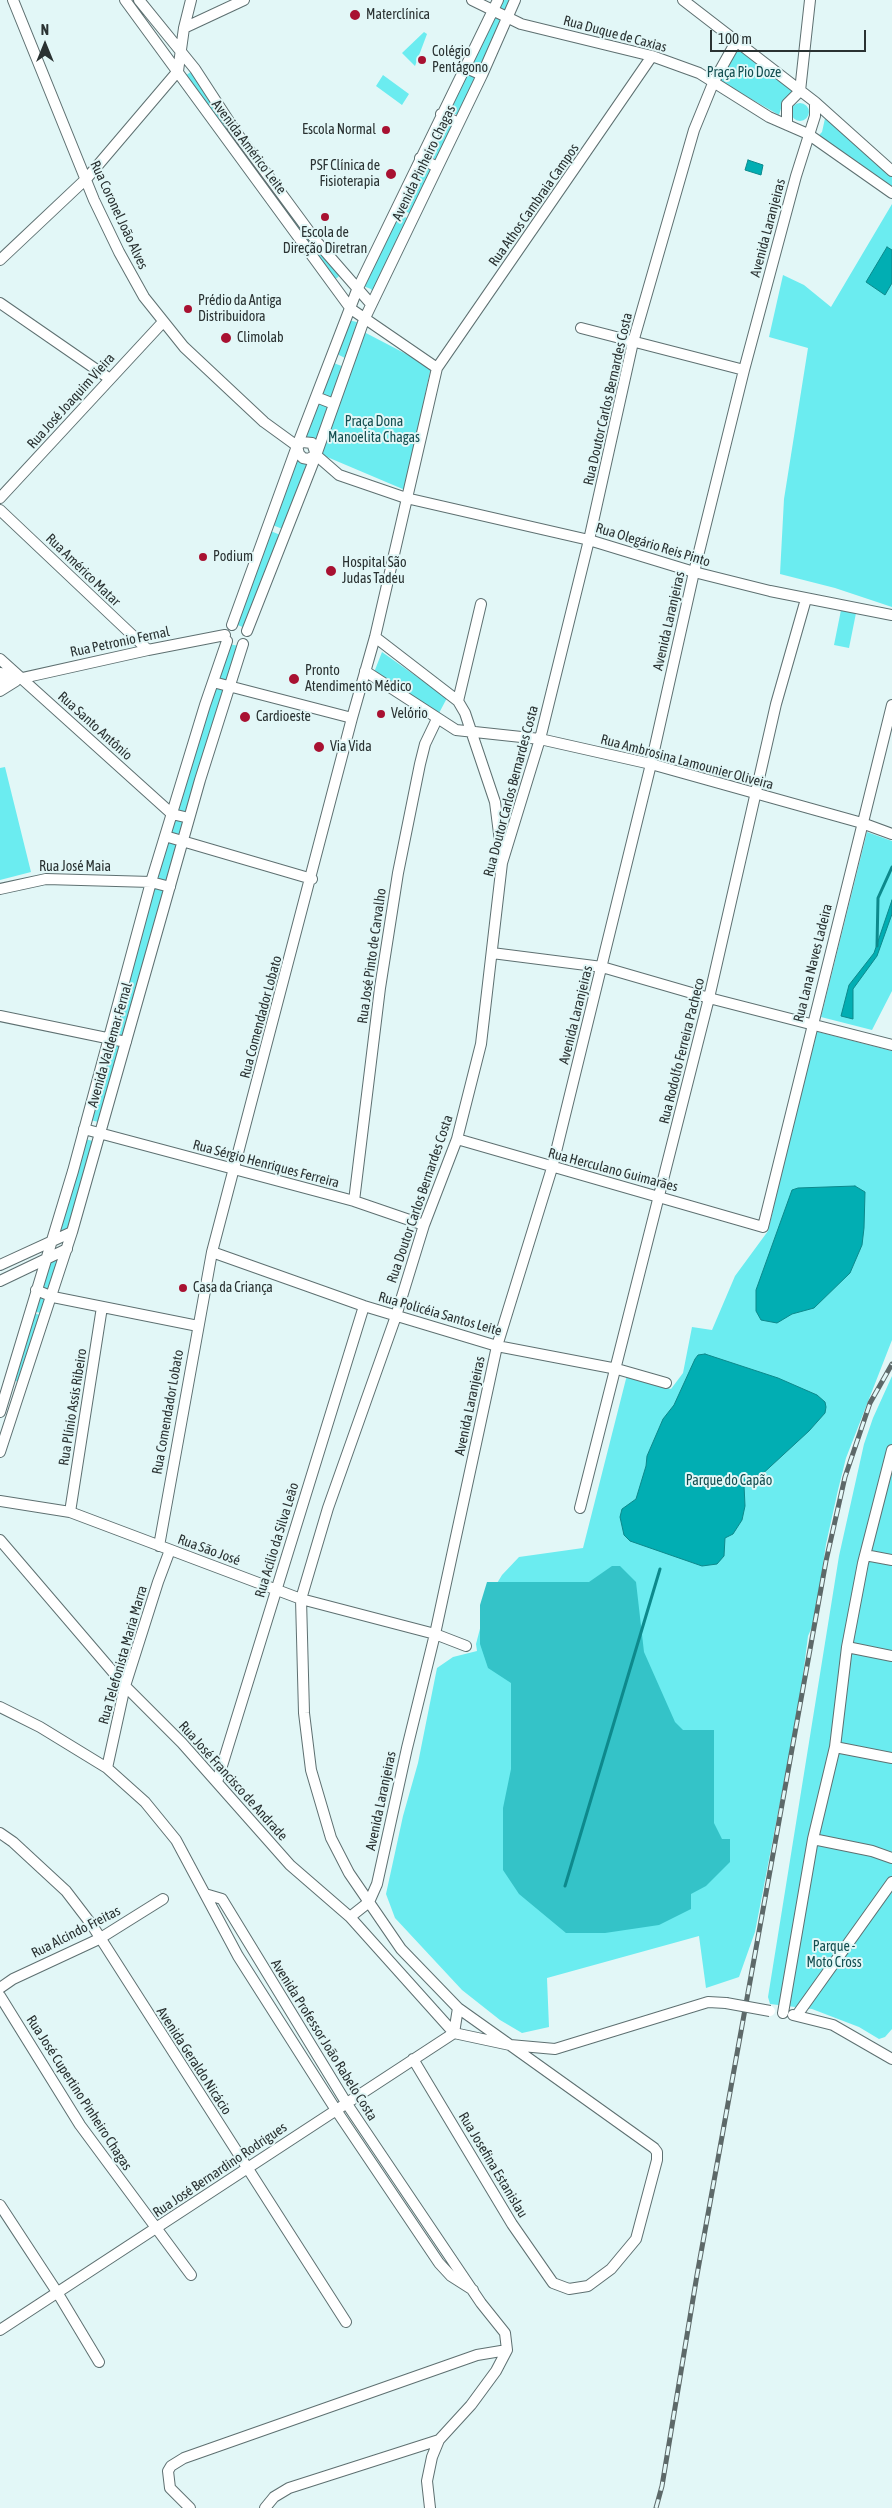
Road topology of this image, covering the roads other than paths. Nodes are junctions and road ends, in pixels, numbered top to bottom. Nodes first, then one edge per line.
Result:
1 (13, 0) edge
2 (125, 0) edge
3 (191, 0) edge
4 (244, 0) edge
5 (472, 0) edge
6 (498, 0) edge
7 (514, 0) edge
8 (683, 0) edge
9 (810, 0) edge
10 (141, 3) edge
11 (492, 11) junction
12 (136, 14) junction
13 (507, 18) junction
14 (151, 25) junction
15 (184, 28) junction
16 (165, 34) junction
17 (737, 40) junction
18 (157, 42) junction
19 (180, 51) junction
20 (652, 56) junction
21 (464, 66) junction
22 (178, 71) junction
23 (482, 75) junction
24 (714, 81) junction
25 (210, 90) junction
26 (800, 90) junction
27 (197, 100) junction
28 (815, 102) junction
29 (225, 114) junction
30 (441, 114) junction
31 (214, 123) junction
32 (458, 123) junction
33 (787, 125) junction
34 (236, 132) junction
35 (808, 134) junction
36 (226, 140) junction
37 (247, 147) junction
38 (237, 154) junction
39 (420, 158) junction
40 (438, 167) junction
41 (892, 171) edge
42 (269, 176) junction
43 (87, 178) junction
44 (259, 183) junction
45 (892, 193) edge
46 (396, 209) junction
47 (294, 211) junction
48 (284, 217) junction
49 (413, 218) junction
50 (317, 242) junction
51 (307, 248) junction
52 (376, 251) junction
53 (1, 258) edge
54 (393, 260) junction
55 (358, 290) junction
56 (0, 302) edge
57 (372, 304) junction
58 (351, 309) junction
59 (364, 320) junction
60 (163, 322) junction
61 (581, 328) dead end
62 (634, 342) junction
63 (332, 358) junction
64 (348, 365) junction
65 (437, 368) junction
66 (744, 370) junction
67 (110, 379) junction
68 (316, 397) junction
69 (334, 404) junction
70 (297, 446) junction
71 (316, 455) junction
72 (282, 488) junction
73 (299, 495) junction
74 (0, 498) edge
75 (406, 498) junction
76 (0, 510) edge
77 (589, 540) junction
78 (253, 568) junction
79 (694, 572) junction
80 (269, 575) junction
81 (245, 590) junction
82 (260, 596) junction
83 (806, 599) junction
84 (481, 604) dead end
85 (892, 616) edge
86 (232, 625) junction
87 (247, 631) junction
88 (375, 637) junction
89 (226, 638) junction
90 (242, 644) junction
91 (148, 650) junction
92 (0, 659) edge
93 (365, 671) junction
94 (0, 672) edge
95 (21, 677) junction
96 (213, 682) junction
97 (0, 684) edge
98 (229, 686) junction
99 (0, 692) edge
100 (458, 701) junction
101 (205, 704) junction
102 (892, 705) edge
103 (221, 709) junction
104 (352, 718) junction
105 (437, 719) junction
106 (472, 731) junction
107 (540, 738) junction
108 (194, 740) junction
109 (210, 744) junction
110 (651, 764) junction
111 (183, 775) junction
112 (200, 780) junction
113 (754, 794) junction
114 (172, 814) junction
115 (189, 818) junction
116 (862, 823) junction
117 (892, 834) edge
118 (165, 836) junction
119 (182, 841) junction
120 (502, 864) junction
121 (312, 879) junction
122 (151, 882) junction
123 (170, 887) junction
124 (0, 889) edge
125 (140, 923) junction
126 (158, 928) junction
127 (492, 953) junction
128 (130, 960) junction
129 (148, 964) junction
130 (602, 967) junction
131 (121, 996) junction
132 (709, 998) junction
133 (138, 1000) junction
134 (0, 1016) edge
135 (812, 1025) junction
136 (109, 1038) junction
137 (126, 1042) junction
138 (892, 1045) edge
139 (98, 1078) junction
140 (114, 1082) junction
141 (84, 1129) junction
142 (99, 1134) junction
143 (457, 1139) junction
144 (552, 1168) junction
145 (72, 1171) junction
146 (234, 1171) junction
147 (88, 1176) junction
148 (660, 1197) junction
149 (354, 1201) junction
150 (424, 1225) junction
151 (762, 1227) joint
152 (72, 1232) junction
153 (50, 1241) junction
154 (67, 1248) junction
155 (212, 1252) junction
156 (48, 1256) junction
157 (0, 1265) edge
158 (0, 1281) edge
159 (36, 1290) junction
160 (53, 1297) junction
161 (364, 1306) junction
162 (102, 1307) junction
163 (396, 1316) junction
164 (198, 1326) junction
165 (24, 1330) junction
166 (38, 1335) junction
167 (497, 1346) junction
168 (617, 1369) junction
169 (666, 1383) dead end
170 (0, 1412) edge
171 (0, 1452) edge
172 (891, 1457) edge
173 (0, 1501) edge
174 (580, 1508) dead end
175 (70, 1512) junction
176 (0, 1540) edge
177 (158, 1546) junction
178 (170, 1550) junction
179 (865, 1555) junction
180 (892, 1560) edge
181 (276, 1589) junction
182 (301, 1599) junction
183 (435, 1634) junction
184 (466, 1646) dead end
185 (847, 1647) junction
186 (892, 1656) edge
187 (125, 1686) junction
188 (0, 1707) edge
189 (835, 1747) junction
190 (892, 1758) edge
191 (107, 1768) junction
192 (217, 1782) junction
193 (0, 1833) edge
194 (813, 1839) junction
195 (892, 1858) edge
196 (892, 1882) edge
197 (205, 1894) junction
198 (163, 1899) dead end
199 (369, 1902) junction
200 (350, 1917) junction
201 (99, 1939) junction
202 (251, 1948) junction
203 (238, 1956) junction
204 (0, 1988) edge
205 (0, 1996) edge
206 (458, 2008) junction
207 (783, 2013) junction
208 (797, 2015) junction
209 (454, 2033) junction
210 (510, 2045) junction
211 (312, 2047) junction
212 (300, 2054) junction
213 (890, 2055) edge
214 (413, 2059) junction
215 (347, 2104) junction
216 (336, 2110) junction
217 (247, 2168) junction
218 (0, 2205) edge
219 (425, 2219) junction
220 (415, 2225) junction
221 (155, 2229) junction
222 (191, 2275) dead end
223 (552, 2283) joint
224 (473, 2290) junction
225 (57, 2292) junction
226 (346, 2322) dead end
227 (0, 2330) edge
228 (506, 2350) junction
229 (99, 2362) dead end
230 (439, 2440) junction
231 (190, 2508) edge
232 (265, 2508) edge
233 (430, 2508) edge

1 - 43 street, Rua Coronel João Alves
2 - 12 street, Avenida Américo Leite
3 - 15 street
4 - 15 street
5 - 11 street, Rua Duque de Caxias
6 - 11 street, Avenida Pinheiro Chagas
7 - 13 street, Avenida Pinheiro Chagas
8 - 17 street
9 - 26 street
10 - 12 street
10 - 14 street, Avenida Américo Leite
11 - 13 street, Rua Duque de Caxias
11 - 21 street, Avenida Pinheiro Chagas
12 - 14 street, Avenida Américo Leite
13 - 20 street, Rua Duque de Caxias
13 - 23 street, Avenida Pinheiro Chagas
14 - 16 street, Avenida Américo Leite
14 - 18 street, Avenida Américo Leite
15 - 19 street
16 - 18 street
16 - 19 street, Avenida Américo Leite
17 - 24 street
17 - 26 street
18 - 22 street, Avenida Américo Leite
19 - 22 street
19 - 25 street, Avenida Américo Leite
20 - 24 street, Rua Duque de Caxias
20 - 65 street, Rua Athos Cambraia Campos
21 - 23 street
21 - 30 street, Avenida Pinheiro Chagas
22 - 27 street, Avenida Américo Leite
22 - 43 street
23 - 32 street, Avenida Pinheiro Chagas
24 - 33 street
24 - 62 street, Rua Doutor Carlos Bernardes Costa
25 - 27 street
25 - 29 street, Avenida Américo Leite
26 - 28 street
26 - 33 street
27 - 31 street, Avenida Américo Leite
28 - 35 street, Avenida Laranjeiras
28 - 41 street
29 - 31 street
29 - 34 street, Avenida Américo Leite
30 - 32 street
30 - 39 street, Avenida Pinheiro Chagas
31 - 36 street, Avenida Américo Leite
32 - 40 street, Avenida Pinheiro Chagas
33 - 35 street
34 - 36 street
34 - 37 street, Avenida Américo Leite
35 - 45 street
35 - 66 street, Avenida Laranjeiras
36 - 38 street, Avenida Américo Leite
37 - 38 street
37 - 42 street, Avenida Américo Leite
38 - 44 street, Avenida Américo Leite
39 - 40 street
39 - 46 street, Avenida Pinheiro Chagas
40 - 49 street, Avenida Pinheiro Chagas
42 - 44 street
42 - 47 street, Avenida Américo Leite
43 - 53 street
43 - 60 street, Rua Coronel João Alves
44 - 48 street, Avenida Américo Leite
46 - 49 street
46 - 52 street, Avenida Pinheiro Chagas
47 - 48 street
47 - 50 street, Avenida Américo Leite
48 - 51 street, Avenida Américo Leite
49 - 54 street, Avenida Pinheiro Chagas
50 - 51 street
50 - 55 street, Avenida Américo Leite
51 - 58 street, Avenida Américo Leite
52 - 54 street
52 - 55 street, Avenida Pinheiro Chagas
54 - 57 street, Avenida Pinheiro Chagas
55 - 57 street, Avenida Américo Leite
55 - 58 street, Avenida Pinheiro Chagas
56 - 67 street
57 - 59 street, Avenida Pinheiro Chagas
58 - 59 street, Avenida Américo Leite
58 - 63 street
59 - 64 street
59 - 65 street
60 - 67 street, Rua José Joaquim Vieira
60 - 70 street, Rua Coronel João Alves
61 - 62 street
62 - 66 street
62 - 77 street, Rua Doutor Carlos Bernardes Costa
63 - 64 street
63 - 68 street
64 - 69 street
65 - 75 street
66 - 79 street, Avenida Laranjeiras
67 - 74 street, Rua José Joaquim Vieira
68 - 69 street
68 - 70 street
69 - 71 street
70 - 71 street, Rua Coronel João Alves
70 - 72 street
71 - 73 street
71 - 75 street
72 - 73 street
72 - 78 street
73 - 80 street
75 - 77 street, Rua Olegário Reis Pinto
75 - 88 street, Rua Comendador Lobato
76 - 91 street, Rua Américo Matar
77 - 79 street, Rua Olegário Reis Pinto
77 - 107 street, Rua Doutor Carlos Bernardes Costa
78 - 80 street
78 - 81 street
79 - 83 street, Rua Olegário Reis Pinto
79 - 110 street, Avenida Laranjeiras
80 - 82 street
81 - 82 street
81 - 86 street
82 - 87 street
83 - 85 street, Rua Olegário Reis Pinto
83 - 113 street, Rua Rodolfo Ferreira Pacheco
84 - 100 street
86 - 87 street
86 - 89 street
87 - 90 street
88 - 93 street, Rua Comendador Lobato
88 - 100 street
89 - 90 street
89 - 91 street, Rua Petronio Fernal
89 - 96 street, Avenida Valdemar Fernal
90 - 98 street, Avenida Valdemar Fernal
91 - 95 street, Rua Petronio Fernal
92 - 95 street, Rua Santo Antônio
93 - 104 street, Rua Comendador Lobato
93 - 105 street, Rua Ambrosina Lamounier Oliveira
94 - 95 street, Rua Petronio Fernal
95 - 97 street, Rua Petronio Fernal
95 - 99 street, Rua Petronio Fernal
95 - 114 street, Rua Santo Antônio
96 - 98 street
96 - 101 street, Avenida Valdemar Fernal
98 - 103 street, Avenida Valdemar Fernal
98 - 104 street
100 - 106 street
101 - 103 street
101 - 108 street, Avenida Valdemar Fernal
102 - 116 street, Rua Lana Naves Ladeira
103 - 109 street, Avenida Valdemar Fernal
104 - 121 street, Rua Comendador Lobato
105 - 106 street, Rua Ambrosina Lamounier Oliveira
105 - 149 street, Rua José Pinto de Carvalho
106 - 107 street, Rua Ambrosina Lamounier Oliveira
106 - 120 street
107 - 110 street, Rua Ambrosina Lamounier Oliveira
107 - 120 street, Rua Doutor Carlos Bernardes Costa
108 - 109 street
108 - 111 street, Avenida Valdemar Fernal
109 - 112 street, Avenida Valdemar Fernal
110 - 113 street, Rua Ambrosina Lamounier Oliveira
110 - 130 street, Avenida Laranjeiras
111 - 112 street
111 - 114 street, Avenida Valdemar Fernal
112 - 115 street, Avenida Valdemar Fernal
113 - 116 street, Rua Ambrosina Lamounier Oliveira
113 - 132 street, Rua Rodolfo Ferreira Pacheco
114 - 115 street
114 - 118 street, Avenida Valdemar Fernal
115 - 119 street, Avenida Valdemar Fernal
116 - 117 street, Rua Ambrosina Lamounier Oliveira
116 - 135 street, Rua Lana Naves Ladeira
118 - 119 street
118 - 122 street, Avenida Valdemar Fernal
119 - 121 street
119 - 123 street, Avenida Valdemar Fernal
120 - 127 street, Rua Doutor Carlos Bernardes Costa
121 - 146 street, Rua Comendador Lobato
122 - 123 street, Rua José Maia
122 - 124 street, Rua José Maia
122 - 125 street, Avenida Valdemar Fernal
123 - 126 street, Avenida Valdemar Fernal
125 - 126 street
125 - 128 street, Avenida Valdemar Fernal
126 - 129 street, Avenida Valdemar Fernal
127 - 130 street
127 - 143 street, Rua Doutor Carlos Bernardes Costa
128 - 129 street
128 - 131 street, Avenida Valdemar Fernal
129 - 133 street, Avenida Valdemar Fernal
130 - 132 street
130 - 144 street, Avenida Laranjeiras
131 - 133 street
131 - 136 street, Avenida Valdemar Fernal
132 - 135 street
132 - 148 street, Rua Rodolfo Ferreira Pacheco
133 - 137 street, Avenida Valdemar Fernal
134 - 136 street
135 - 138 street
135 - 151 street, Rua Lana Naves Ladeira
136 - 137 street
136 - 139 street, Avenida Valdemar Fernal
137 - 140 street, Avenida Valdemar Fernal
139 - 140 street
139 - 141 street, Avenida Valdemar Fernal
140 - 142 street, Avenida Valdemar Fernal
141 - 142 street, Rua Sérgio Henriques Ferreira
141 - 145 street, Avenida Valdemar Fernal
142 - 146 street, Rua Sérgio Henriques Ferreira
142 - 147 street, Avenida Valdemar Fernal
143 - 144 street, Rua Herculano Guimarães
143 - 150 street, Rua Doutor Carlos Bernardes Costa
144 - 148 street, Rua Herculano Guimarães
144 - 167 street, Avenida Laranjeiras
145 - 147 street
145 - 153 street, Avenida Valdemar Fernal
146 - 149 street, Rua Sérgio Henriques Ferreira
146 - 155 street, Rua Comendador Lobato
147 - 152 street, Avenida Valdemar Fernal
148 - 151 street, Rua Herculano Guimarães
148 - 168 street, Rua Rodolfo Ferreira Pacheco
149 - 150 street, Rua Sérgio Henriques Ferreira
150 - 163 street, Rua Doutor Carlos Bernardes Costa
152 - 153 street
152 - 154 street, Avenida Valdemar Fernal
153 - 156 street, Avenida Valdemar Fernal
153 - 157 street
154 - 156 street
154 - 160 street, Avenida Valdemar Fernal
155 - 161 street, Rua Policéia Santos Leite
155 - 164 street, Rua Comendador Lobato
156 - 158 street
156 - 159 street, Avenida Valdemar Fernal
159 - 160 street
159 - 165 street, Avenida Valdemar Fernal
160 - 162 street
160 - 166 street, Avenida Valdemar Fernal
161 - 163 street, Rua Policéia Santos Leite
161 - 181 street, Rua Acílio da Silva Leão
162 - 164 street
162 - 175 street, Rua Plínio Assis Ribeiro
163 - 167 street, Rua Policéia Santos Leite
163 - 182 street, Rua Doutor Carlos Bernardes Costa
164 - 177 street, Rua Comendador Lobato
165 - 166 street
165 - 170 street, Avenida Valdemar Fernal
166 - 171 street, Avenida Valdemar Fernal
167 - 168 street, Rua Policéia Santos Leite
167 - 183 street, Avenida Laranjeiras
168 - 169 street, Rua Policéia Santos Leite
168 - 174 street, Rua Rodolfo Ferreira Pacheco
172 - 179 street
173 - 175 street, Rua São José
175 - 177 street, Rua São José
176 - 187 street, Rua José Francisco de Andrade
177 - 178 street, Rua São José
178 - 181 street, Rua São José
178 - 187 street, Rua Telefonista Maria Marra
179 - 180 street
179 - 185 street
181 - 182 street, Rua São José
181 - 192 street, Rua Acílio da Silva Leão
182 - 183 street, Rua São José
182 - 199 street, Rua Doutor Carlos Bernardes Costa
183 - 184 street, Rua São José
183 - 199 street, Avenida Laranjeiras
185 - 186 street
185 - 189 street
187 - 191 street, Rua Telefonista Maria Marra
187 - 192 street, Rua José Francisco de Andrade
188 - 191 street
189 - 190 street
189 - 194 street
191 - 197 street
192 - 200 street, Rua José Francisco de Andrade
193 - 201 street, Avenida Geraldo Nicácio
194 - 195 street
194 - 207 street
196 - 208 street
197 - 202 street, Avenida Professor João Rabelo Costa
197 - 203 street
198 - 201 street, Rua Alcindo Freitas
199 - 200 street
199 - 206 street, Rua Doutor Carlos Bernardes Costa
200 - 209 street, Rua José Francisco de Andrade
201 - 204 street, Rua Alcindo Freitas
201 - 217 street, Avenida Geraldo Nicácio
202 - 203 street
202 - 211 street, Avenida Professor João Rabelo Costa
203 - 212 street
205 - 221 street, Rua José Cupertino Pinheiro Chagas
206 - 209 street
206 - 210 street, Rua Doutor Carlos Bernardes Costa
207 - 208 street
207 - 210 street, bridge
208 - 213 street
209 - 210 street
209 - 214 street, Rua José Bernardino Rodrigues
210 - 223 street, Rua Doutor Carlos Bernardes Costa
211 - 212 street
211 - 215 street, Avenida Professor João Rabelo Costa
212 - 216 street
214 - 215 street, Rua José Bernardino Rodrigues
214 - 223 street, Rua Josefina Estanislau
215 - 216 street, Rua José Bernardino Rodrigues
215 - 219 street, Avenida Professor João Rabelo Costa
216 - 217 street, Rua José Bernardino Rodrigues
216 - 220 street
217 - 221 street, Rua José Bernardino Rodrigues
217 - 226 street, Avenida Geraldo Nicácio
218 - 225 street
219 - 220 street
219 - 224 street, Avenida Professor João Rabelo Costa
220 - 224 street
221 - 222 street, Rua José Cupertino Pinheiro Chagas
221 - 225 street, Rua José Bernardino Rodrigues
224 - 228 street, Avenida Professor João Rabelo Costa
225 - 227 street, Rua José Bernardino Rodrigues
225 - 229 street
228 - 230 street
228 - 231 street
230 - 232 street
230 - 233 street

